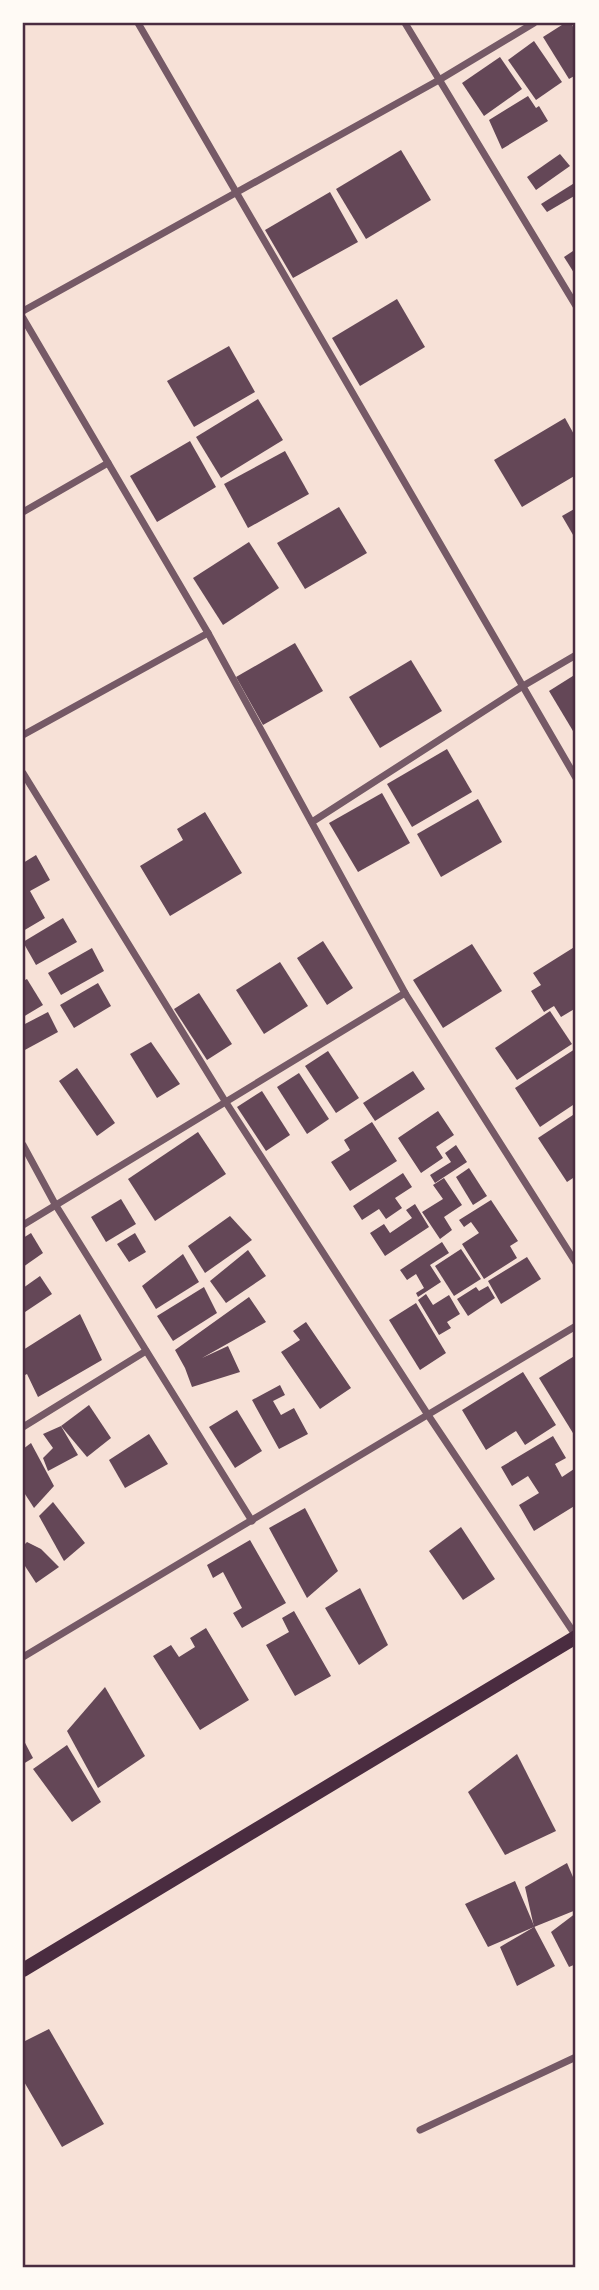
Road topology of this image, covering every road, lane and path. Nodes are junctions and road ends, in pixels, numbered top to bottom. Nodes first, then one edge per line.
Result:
1 (138, 23) edge
2 (405, 23) edge
3 (534, 23) edge
4 (439, 80) junction
5 (238, 192) junction
6 (576, 306) edge
7 (23, 312) edge
8 (23, 318) edge
9 (108, 463) junction
10 (23, 512) edge
11 (208, 633) junction
12 (576, 655) edge
13 (523, 686) junction
14 (23, 735) edge
15 (23, 773) edge
16 (576, 778) edge
17 (312, 822) junction
18 (405, 993) junction
19 (225, 1101) junction
20 (23, 1145) edge
21 (55, 1204) junction
22 (23, 1225) edge
23 (576, 1263) edge
24 (576, 1325) edge
25 (146, 1351) junction
26 (428, 1415) junction
27 (23, 1427) edge
28 (252, 1521) junction
29 (576, 1636) edge
30 (23, 1657) edge
31 (23, 1970) edge
32 (576, 2057) edge
33 (420, 2130) dead end

1 - 5 street
2 - 4 street
3 - 4 street
4 - 5 street
4 - 6 street
5 - 7 street
5 - 13 street
8 - 9 street
9 - 10 street
9 - 11 street
11 - 14 street
11 - 17 street
12 - 13 street
13 - 16 street
13 - 17 street
15 - 19 street
17 - 18 street
18 - 19 street
18 - 23 street
19 - 21 street
19 - 26 street
20 - 21 street
21 - 22 street
21 - 25 street
24 - 26 street
25 - 27 street
25 - 28 street
26 - 28 street
26 - 29 street
28 - 30 street
29 - 31 main road
32 - 33 street

